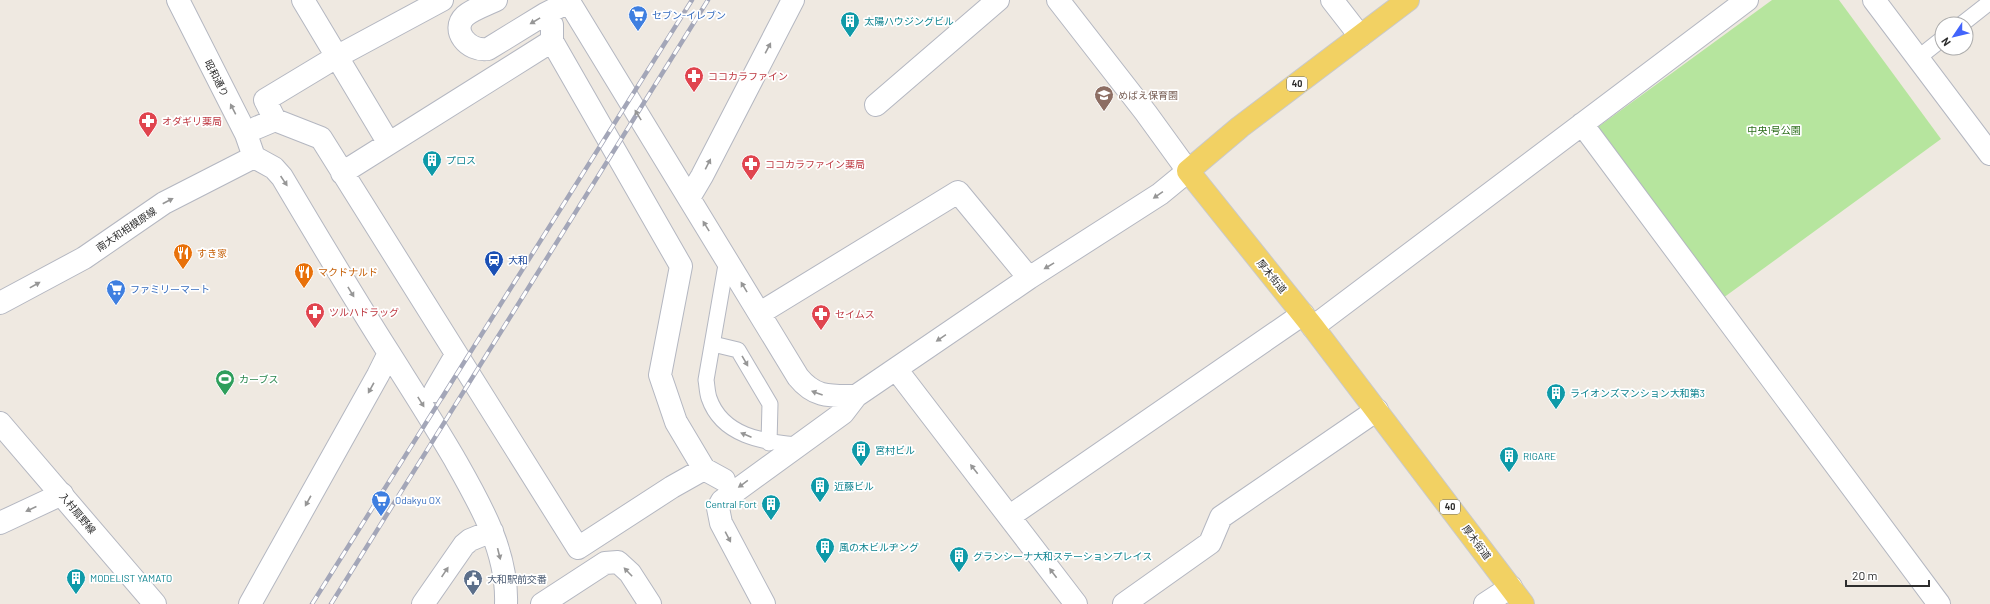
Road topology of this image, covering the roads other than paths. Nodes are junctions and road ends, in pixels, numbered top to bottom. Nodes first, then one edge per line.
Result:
1 (178, 0) edge
2 (303, 0) edge
3 (442, 0) edge
4 (793, 0) edge
5 (998, 0) edge
6 (1058, 0) edge
7 (1332, 0) edge
8 (1408, 0) edge
9 (1747, 0) edge
10 (1874, 0) edge
11 (568, 1) edge
12 (1990, 2) edge
13 (482, 3) edge
14 (1972, 16) edge
15 (1360, 36) junction
16 (1934, 45) edge
17 (338, 56) junction
18 (1918, 58) junction
19 (876, 105) dead end
20 (1582, 124) junction
21 (388, 142) junction
22 (1990, 154) edge
23 (254, 157) junction
24 (1188, 171) junction
25 (342, 173) junction
26 (689, 198) junction
27 (727, 259) junction
28 (1029, 278) junction
29 (0, 303) edge
30 (760, 313) junction
31 (1308, 320) junction
32 (712, 344) junction
33 (389, 353) junction
34 (456, 355) junction
35 (896, 369) junction
36 (435, 391) dead end
37 (856, 396) junction
38 (1377, 410) junction
39 (0, 423) edge
40 (769, 443) junction
41 (797, 445) junction
42 (704, 469) junction
43 (724, 480) dead end
44 (62, 494) junction
45 (1010, 516) junction
46 (0, 523) edge
47 (492, 531) junction
48 (1517, 596) edge
49 (155, 604) edge
50 (250, 604) edge
51 (423, 604) edge
52 (506, 604) edge
53 (542, 604) edge
54 (650, 604) edge
55 (764, 604) edge
56 (1076, 604) edge
57 (1124, 604) edge
58 (1485, 604) edge
59 (1939, 604) edge

23 -> 1 street, 昭和通り
2 - 17 street
3 - 17 street
26 -> 4 street
5 - 19 street
6 - 24 street
7 - 15 street
8 - 15 main road, 40
9 - 20 street
10 - 18 street
11 -> 13 street
26 -> 11 street
12 - 14 lane
15 - 24 main road, 40
16 - 18 lane
17 - 21 street
17 - 25 street
18 - 22 street
20 - 31 street
20 - 59 street
21 - 25 street
21 - 42 street
29 -> 23 street, 南大和相模原線
23 -> 33 street
24 -> 28 street
24 - 31 main road, 厚木街道 / 40
25 - 34 street
27 -> 26 street
30 -> 27 street
27 - 32 lane
28 - 30 street
28 -> 35 street
37 -> 30 street
31 - 38 main road, 厚木街道 / 40
31 - 45 street
32 -> 40 lane
40 -> 32 lane
33 -> 47 street
33 -> 50 street
34 - 36 street
34 - 42 street
35 - 37 street
45 -> 35 street
37 - 41 street
38 - 48 main road, 厚木街道 / 40
38 - 57 street
39 - 44 street, 入村扇野線
40 - 41 lane
41 -> 55 street
42 - 43 street
44 -> 46 street
44 - 49 street, 入村扇野線
56 -> 45 street
51 -> 47 street
47 -> 52 street
48 - 58 street
54 -> 53 street

